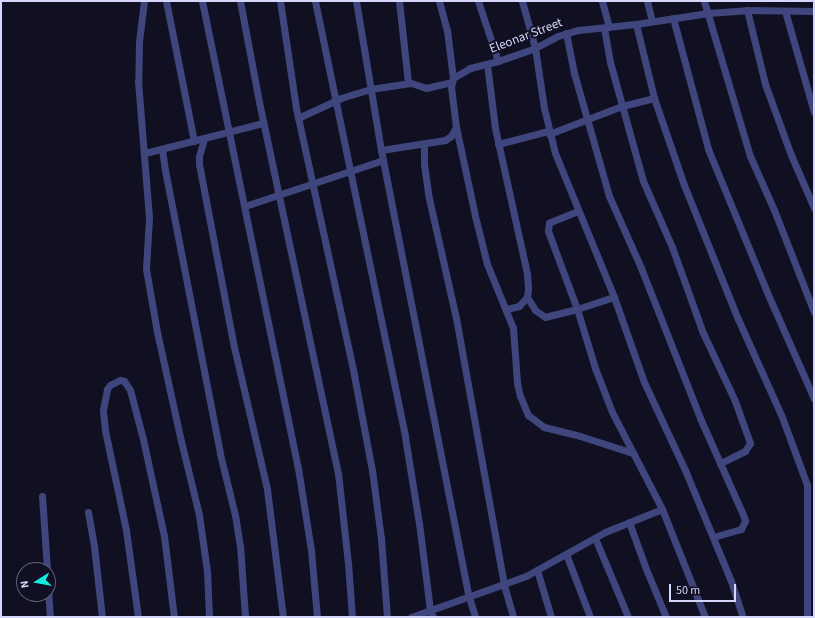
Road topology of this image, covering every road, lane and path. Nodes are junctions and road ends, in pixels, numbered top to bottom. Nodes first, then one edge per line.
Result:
1 (144, 1) edge
2 (166, 1) edge
3 (202, 1) edge
4 (240, 1) edge
5 (280, 1) edge
6 (314, 1) edge
7 (356, 1) edge
8 (399, 1) edge
9 (439, 1) edge
10 (478, 1) edge
11 (522, 1) edge
12 (602, 1) edge
13 (647, 1) edge
14 (704, 1) edge
15 (747, 10) junction
16 (785, 11) junction
17 (814, 11) edge
18 (708, 12) junction
19 (673, 18) junction
20 (652, 21) junction
21 (636, 24) junction
22 (606, 28) junction
23 (566, 33) junction
24 (535, 48) junction
25 (498, 61) junction
26 (487, 64) junction
27 (452, 80) junction
28 (408, 83) junction
29 (370, 89) junction
30 (654, 98) junction
31 (334, 101) junction
32 (622, 106) junction
33 (814, 112) edge
34 (298, 118) junction
35 (586, 119) junction
36 (263, 123) junction
37 (456, 127) junction
38 (229, 132) junction
39 (549, 133) junction
40 (204, 139) junction
41 (194, 141) junction
42 (424, 144) junction
43 (498, 144) junction
44 (162, 149) junction
45 (381, 150) junction
46 (145, 153) junction
47 (383, 160) junction
48 (349, 171) junction
49 (313, 183) junction
50 (279, 194) junction
51 (245, 206) junction
52 (814, 208) edge
53 (578, 211) junction
54 (527, 297) junction
55 (614, 297) junction
56 (507, 309) junction
57 (577, 310) junction
58 (814, 312) edge
59 (814, 399) edge
60 (633, 453) junction
61 (720, 463) junction
62 (811, 486) edge
63 (42, 496) dead end
64 (662, 509) junction
65 (88, 512) dead end
66 (629, 522) junction
67 (713, 537) junction
68 (595, 538) junction
69 (566, 554) junction
70 (46, 562) edge
71 (536, 570) junction
72 (504, 584) junction
73 (469, 597) junction
74 (49, 602) edge
75 (431, 613) edge
76 (50, 617) edge
77 (102, 617) edge
78 (138, 617) edge
79 (174, 617) edge
80 (209, 617) edge
81 (245, 617) edge
82 (283, 617) edge
83 (317, 617) edge
84 (352, 617) edge
85 (387, 617) edge
86 (411, 617) edge
87 (475, 617) edge
88 (513, 617) edge
89 (551, 617) edge
90 (590, 617) edge
91 (628, 617) edge
92 (666, 617) edge
93 (705, 617) edge
94 (743, 617) edge
95 (807, 617) edge

1 - 46 street
2 - 41 street
3 - 38 street
4 - 36 street
5 - 34 street
6 - 31 street
7 - 29 street
8 - 28 street
9 - 27 street
10 - 25 street
11 - 24 street
12 - 22 street
13 - 20 street
14 - 18 street
15 - 16 street, Eleonar Street
15 - 18 street, Eleonar Street
15 - 52 street
16 - 17 street, Eleonar Street
16 - 33 street
18 - 19 street, Eleonar Street
18 - 58 street
19 - 20 street, Eleonar Street
19 - 59 street
20 - 21 street, Eleonar Street
21 - 22 street, Eleonar Street
21 - 30 street
22 - 23 street, Eleonar Street
22 - 32 street
23 - 24 street, Eleonar Street
23 - 35 street
24 - 25 street, Eleonar Street
24 - 39 street
25 - 26 street, Eleonar Street
26 - 27 street, Eleonar Street
26 - 43 street
27 - 28 street, Eleonar Street
27 - 37 street
28 - 29 street
29 - 31 street
29 - 45 street
30 - 32 street
30 - 62 street
31 - 34 street
31 - 48 street
32 - 35 street
32 - 61 street
34 - 49 street
35 - 39 street
35 - 61 street
36 - 38 street
36 - 50 street
37 - 42 street
37 - 56 street
38 - 40 street
38 - 51 street
39 - 43 street
39 - 53 street
40 - 41 street
40 - 82 street
41 - 44 street
42 - 45 street
42 - 72 street
43 - 54 street
44 - 46 street
44 - 81 street
45 - 47 street
46 - 80 street
47 - 48 street
47 - 73 street
48 - 49 street
48 - 75 street
49 - 50 street
49 - 85 street
50 - 51 street
50 - 84 street
51 - 83 street
53 - 55 street
53 - 57 street
54 - 56 street
54 - 57 street
55 - 57 street
55 - 67 street
56 - 60 street
57 - 60 street
60 - 64 street
61 - 67 street
62 - 95 street
63 - 70 street
64 - 66 street
64 - 93 street
65 - 77 street
66 - 68 street
66 - 92 street
67 - 94 street
68 - 69 street
68 - 91 street
69 - 71 street
69 - 90 street
71 - 72 street
71 - 89 street
72 - 73 street
72 - 88 street
73 - 75 street
73 - 87 street
74 - 76 street
75 - 86 street
78 - 79 street

